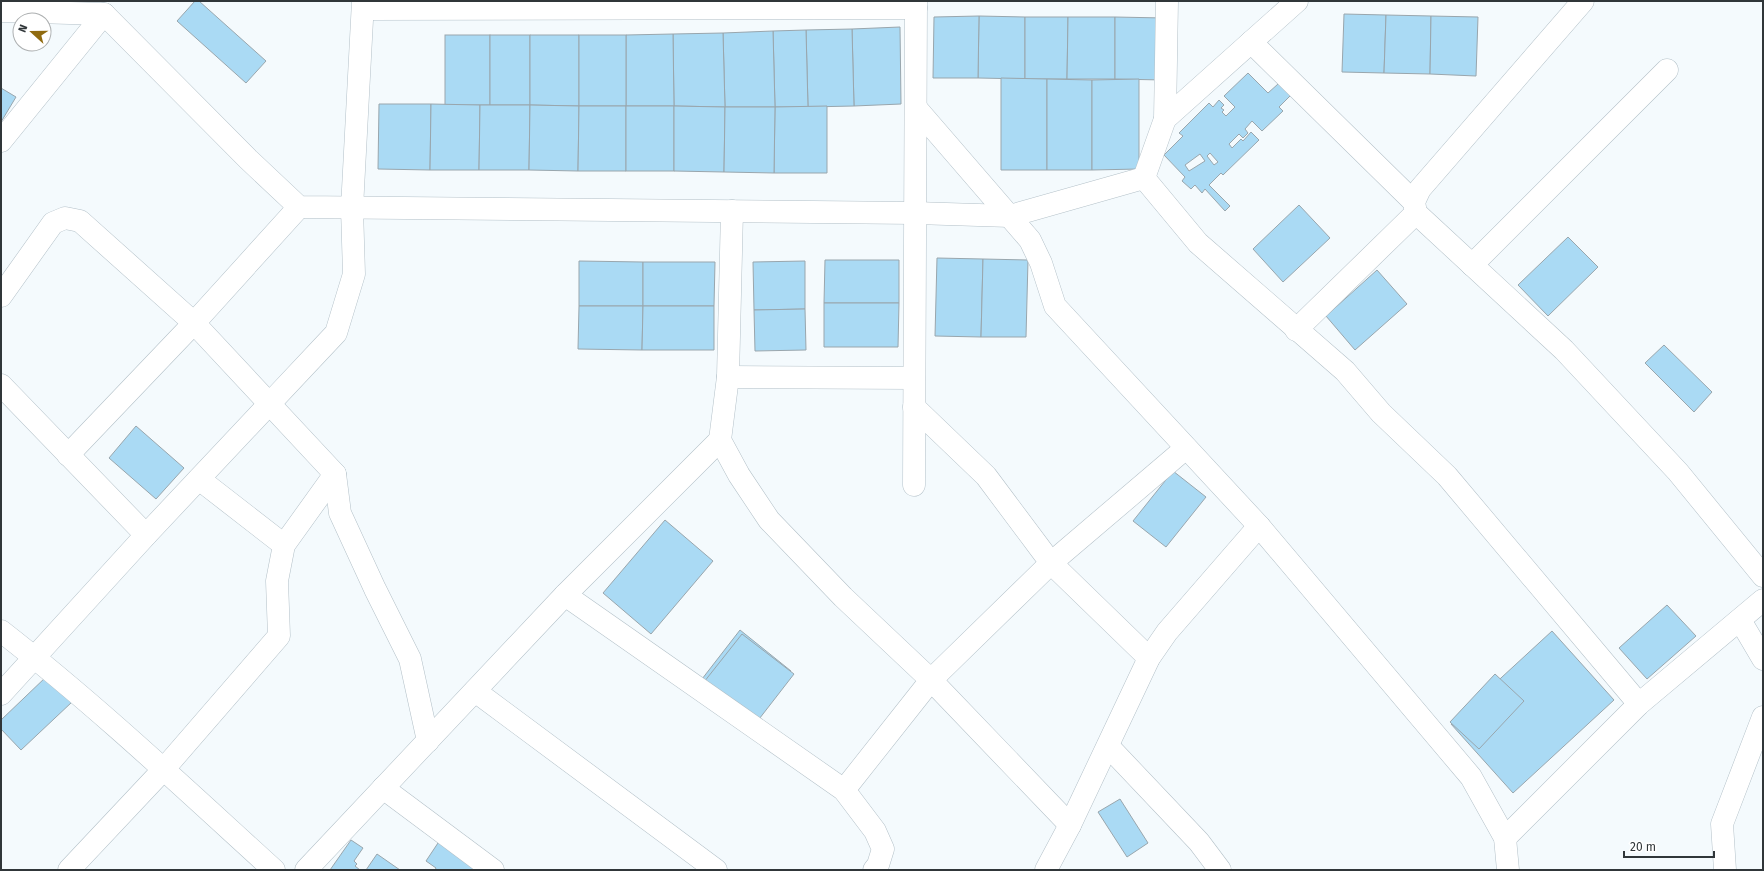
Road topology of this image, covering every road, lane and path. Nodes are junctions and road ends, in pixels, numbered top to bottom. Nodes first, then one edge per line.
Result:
1 (1167, 1) edge
2 (1297, 1) edge
3 (1583, 1) edge
4 (363, 5) edge
5 (688, 5) edge
6 (916, 5) edge
7 (1, 11) edge
8 (104, 14) junction
9 (1251, 42) junction
10 (1667, 70) dead end
11 (916, 108) junction
12 (1165, 119) junction
13 (1, 140) edge
14 (1144, 178) junction
15 (299, 207) junction
16 (352, 208) junction
17 (1415, 208) junction
18 (732, 211) junction
19 (915, 213) junction
20 (1010, 216) junction
21 (1472, 265) junction
22 (1, 296) edge
23 (194, 323) junction
24 (1296, 330) junction
25 (728, 377) junction
26 (914, 378) junction
27 (1, 385) edge
28 (270, 403) junction
29 (914, 407) junction
30 (720, 440) junction
31 (1186, 448) junction
32 (68, 455) junction
33 (335, 474) junction
34 (199, 479) junction
35 (914, 485) dead end
36 (1259, 526) junction
37 (146, 535) junction
38 (284, 545) junction
39 (1051, 564) junction
40 (1763, 576) edge
41 (565, 595) junction
42 (1763, 600) edge
43 (1740, 620) junction
44 (1, 631) edge
45 (34, 657) junction
46 (1149, 658) junction
47 (1763, 659) edge
48 (931, 680) junction
49 (475, 691) junction
50 (1, 694) edge
51 (1639, 704) junction
52 (1763, 717) edge
53 (428, 741) junction
54 (1108, 746) junction
55 (164, 770) junction
56 (383, 788) junction
57 (844, 790) junction
58 (1070, 825) junction
59 (1505, 838) junction
60 (69, 870) edge
61 (274, 870) edge
62 (306, 870) edge
63 (493, 870) edge
64 (716, 870) edge
65 (874, 870) edge
66 (1046, 870) edge
67 (1220, 870) edge
68 (1508, 870) edge
69 (1725, 870) edge

1 - 12 street
2 - 9 street
3 - 17 street
4 - 5 street
4 - 16 street
5 - 6 street
6 - 11 street
7 - 8 street
8 - 13 street
8 - 15 street
9 - 12 street
9 - 17 street
10 - 21 street
11 - 19 street
11 - 20 street
12 - 14 street
14 - 20 street
14 - 24 street
15 - 16 street
15 - 23 street
16 - 18 street
16 - 28 street
17 - 21 street
17 - 24 street
18 - 19 street
18 - 25 street
19 - 20 street
19 - 26 street
20 - 31 street
21 - 40 street
22 - 23 street
23 - 28 street
23 - 32 street
24 - 51 street
25 - 26 street
25 - 30 street
26 - 29 street
27 - 32 street
28 - 33 street
28 - 34 street
29 - 35 street
29 - 39 street
30 - 41 street
30 - 48 street
31 - 36 street
31 - 39 street
32 - 37 street
33 - 38 street
33 - 53 street
34 - 37 street
34 - 38 street
36 - 46 street
36 - 59 street
37 - 45 street
38 - 55 street
39 - 46 street
39 - 48 street
41 - 49 street
41 - 57 street
42 - 43 street
43 - 47 street
43 - 51 street
44 - 45 street
45 - 50 street
45 - 55 street
46 - 54 street
48 - 57 street
48 - 58 street
49 - 53 street
49 - 64 street
51 - 59 street
52 - 69 street
53 - 56 street
54 - 58 street
54 - 67 street
55 - 60 street
55 - 61 street
56 - 62 street
56 - 63 street
57 - 65 street
58 - 66 street
59 - 68 street

